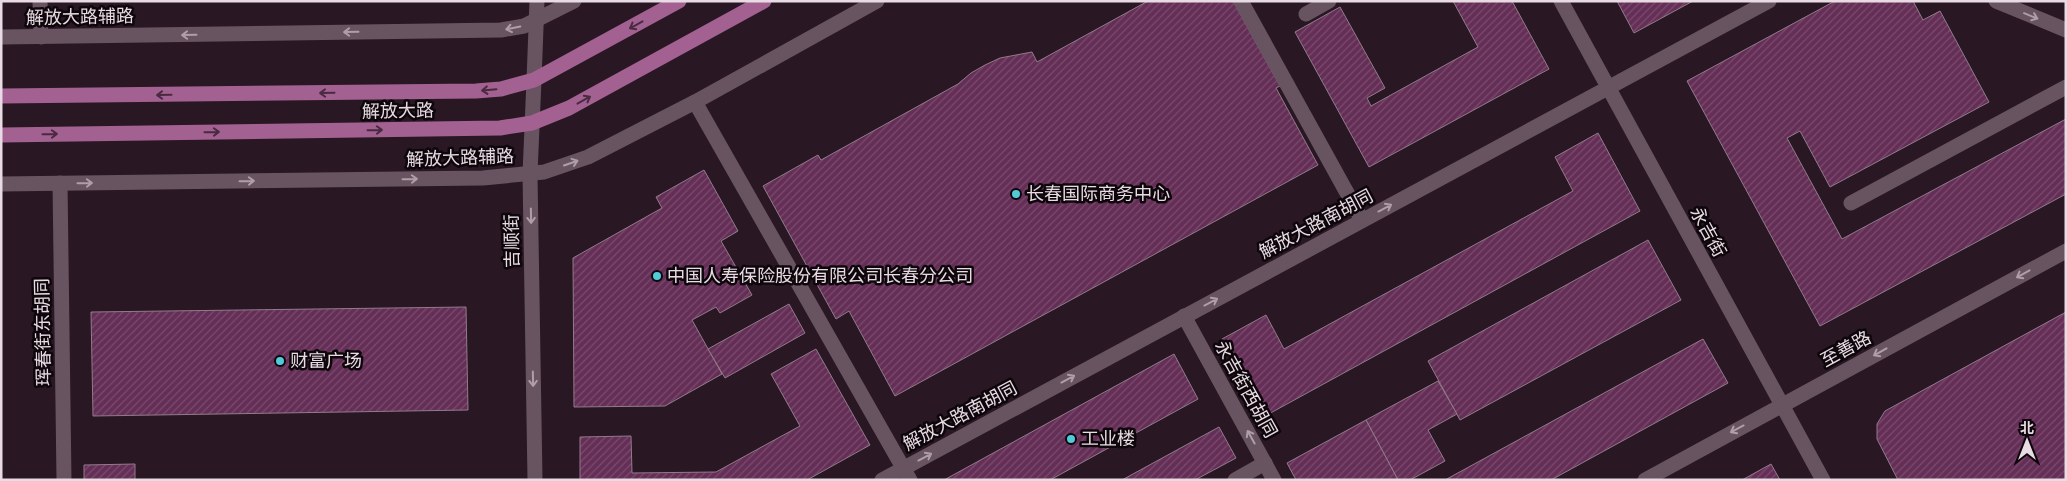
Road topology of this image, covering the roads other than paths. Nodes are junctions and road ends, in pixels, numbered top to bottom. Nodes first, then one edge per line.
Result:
1 (40, 1) edge
2 (537, 1) edge
3 (574, 1) edge
4 (679, 1) edge
5 (764, 1) edge
6 (877, 1) edge
7 (1241, 1) edge
8 (1330, 1) edge
9 (1561, 1) edge
10 (1769, 1) edge
11 (1996, 1) edge
12 (1306, 14) dead end
13 (537, 19) junction
14 (2066, 30) edge
15 (1, 37) edge
16 (41, 37) junction
17 (534, 80) junction
18 (2066, 87) edge
19 (1608, 88) junction
20 (1, 96) edge
21 (695, 102) junction
22 (532, 123) junction
23 (1, 135) edge
24 (530, 174) junction
25 (60, 183) junction
26 (1, 184) edge
27 (1851, 203) dead end
28 (1362, 220) junction
29 (2066, 251) edge
30 (1184, 316) junction
31 (1782, 405) junction
32 (1265, 464) junction
33 (907, 474) edge
34 (64, 480) edge
35 (535, 480) edge
36 (882, 480) edge
37 (1235, 480) edge
38 (1274, 480) edge
39 (1645, 480) edge
40 (1823, 480) edge

1 - 16 street
2 - 13 street, 吉顺街
3 - 13 street, 解放大路辅路
4 -> 17 main road, 解放大路
22 -> 5 main road, 解放大路
6 - 21 street, 解放大路辅路
7 - 28 street
8 - 12 street
9 - 19 street, 永吉街
10 - 19 street, 解放大路南胡同
11 -> 14 street
13 -> 16 street, 解放大路辅路
13 - 17 street, 吉顺街
15 - 16 street, 解放大路辅路
17 -> 20 main road, 解放大路
17 - 22 street, 吉顺街
18 - 27 street
28 -> 19 street, 解放大路南胡同
19 - 31 street, 永吉街
24 -> 21 street, 解放大路辅路
21 - 33 street
23 -> 22 main road, 解放大路
22 - 24 street, 吉顺街
25 -> 24 street, 解放大路辅路
24 -> 35 street, 吉顺街
25 - 26 street, 解放大路辅路
25 - 34 street, 珲春街东胡同
30 -> 28 street, 解放大路南胡同
29 -> 31 street, 至善路
32 -> 30 street, 永吉街西胡同
33 -> 30 street, 解放大路南胡同
31 -> 39 street, 至善路
31 - 40 street, 永吉街
32 - 37 street
32 - 38 street, 永吉街西胡同
33 - 36 street, 解放大路南胡同

